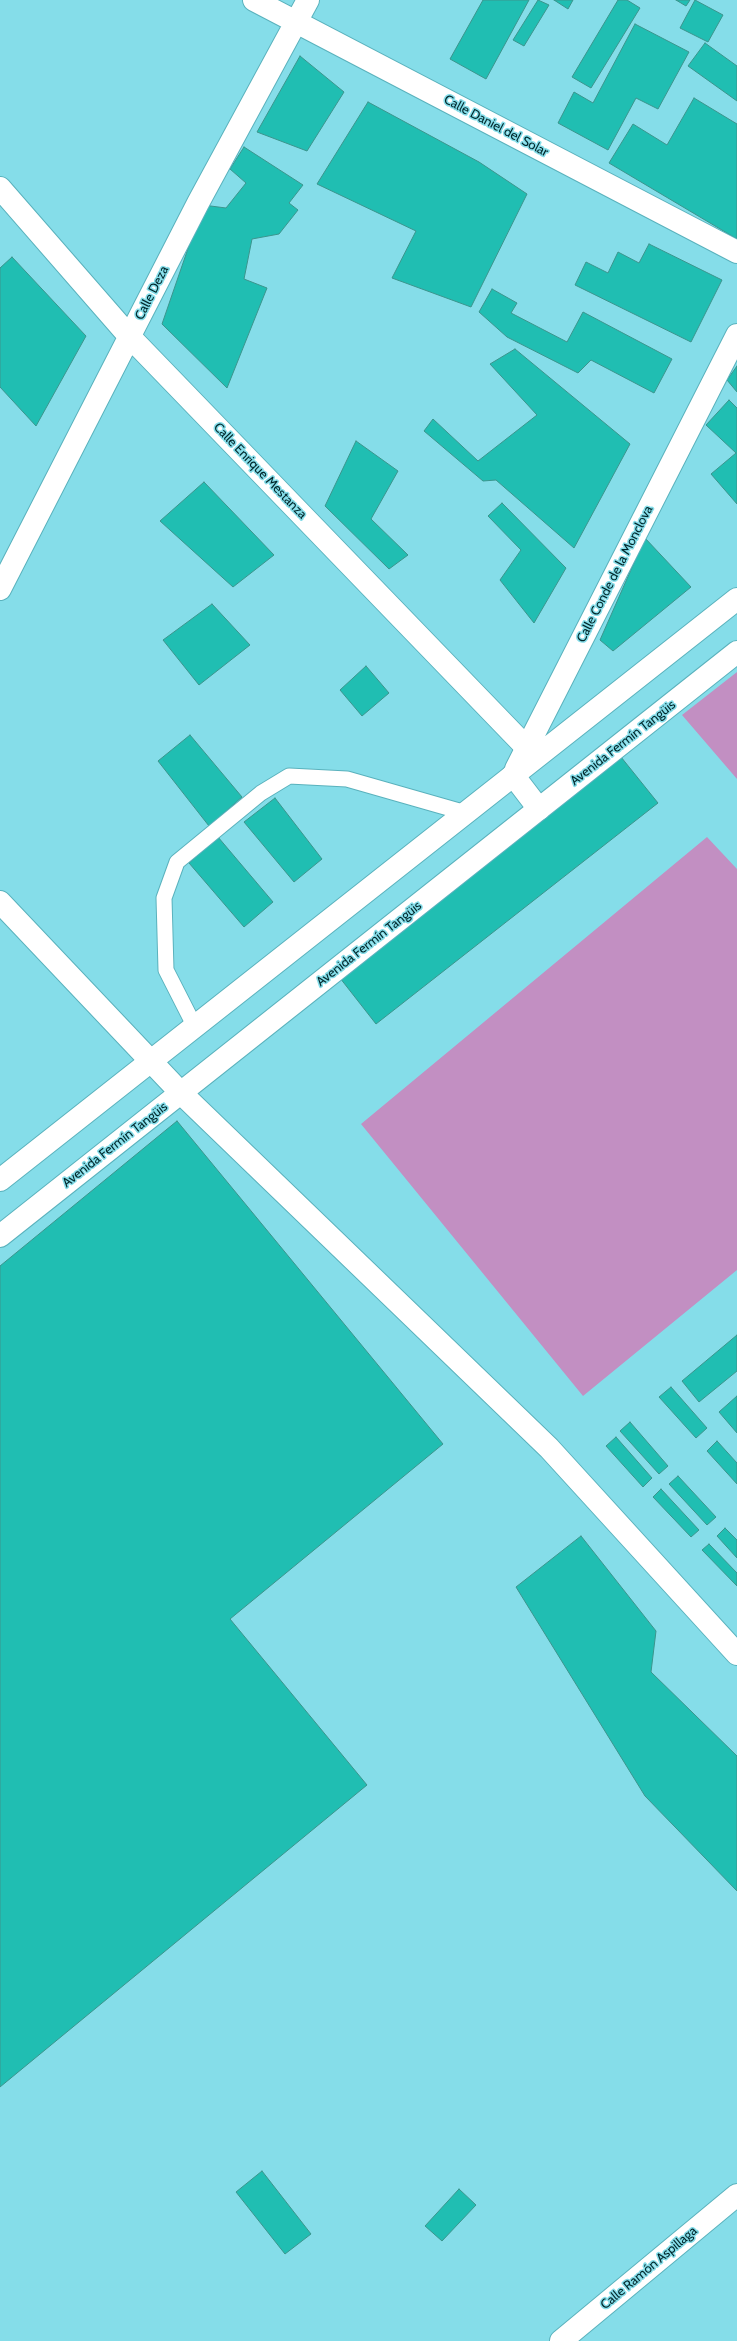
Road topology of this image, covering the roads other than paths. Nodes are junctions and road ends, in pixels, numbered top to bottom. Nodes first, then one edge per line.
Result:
1 (254, 0) edge
2 (308, 0) edge
3 (296, 22) junction
4 (0, 188) edge
5 (737, 252) edge
6 (737, 335) edge
7 (129, 336) junction
8 (0, 588) edge
9 (737, 599) edge
10 (737, 652) edge
11 (527, 748) junction
12 (513, 775) junction
13 (539, 809) junction
14 (466, 813) junction
15 (0, 902) edge
16 (195, 1027) junction
17 (151, 1061) junction
18 (181, 1093) junction
19 (0, 1180) edge
20 (0, 1236) edge
21 (737, 1654) edge
22 (737, 2195) edge
23 (561, 2341) edge

1 - 3 street, Calle Daniel del Solar
2 - 3 street, Calle Deza
3 - 5 street, Calle Daniel del Solar
3 - 7 street, Calle Deza
4 - 7 street, Calle Enrique Mestanza
6 - 11 street, Calle Conde de la Monclova
7 - 8 street, Calle Deza
7 - 11 street, Calle Enrique Mestanza
9 - 12 street
10 - 13 street, Avenida Fermín Tangüis
11 - 12 street, Calle Conde de la Monclova
12 - 13 street
12 - 14 street
13 - 18 street, Avenida Fermín Tangüis
14 - 16 street
14 - 16 lane
15 - 17 street
16 - 17 street
17 - 18 street
17 - 19 street
18 - 20 street, Avenida Fermín Tangüis
18 - 21 street
22 - 23 street, Calle Ramón Aspillaga

